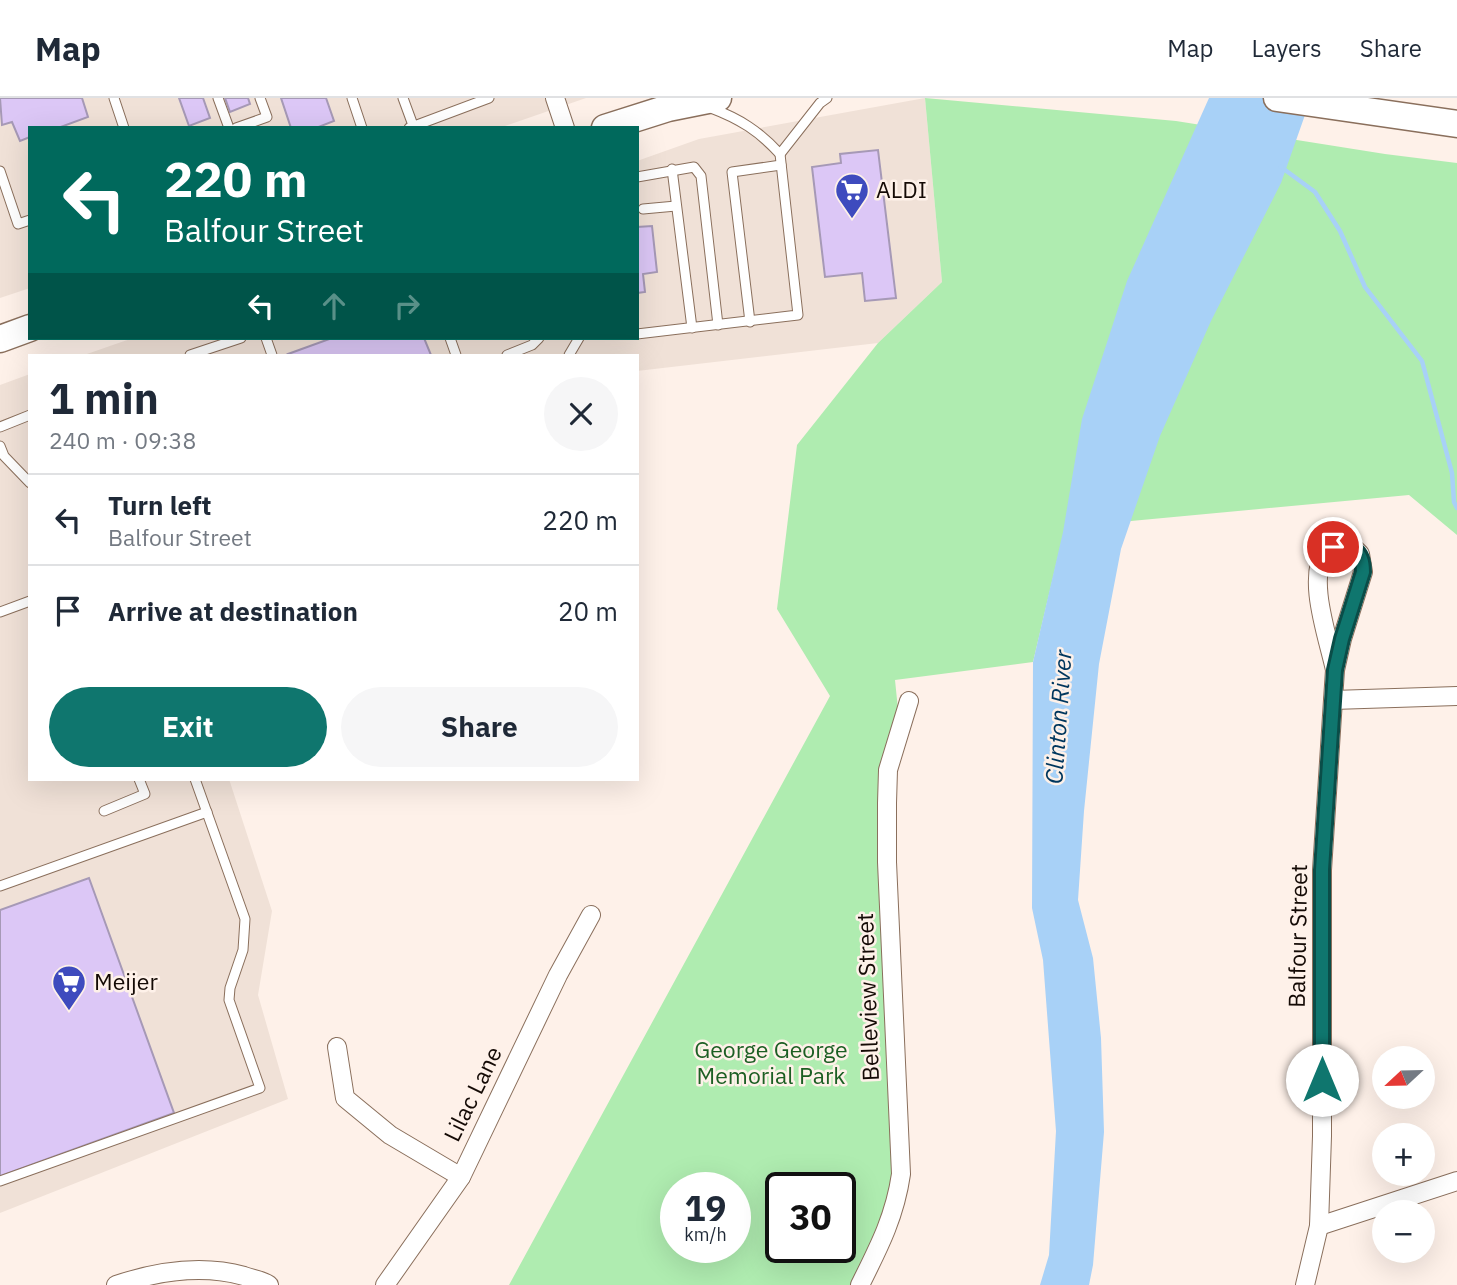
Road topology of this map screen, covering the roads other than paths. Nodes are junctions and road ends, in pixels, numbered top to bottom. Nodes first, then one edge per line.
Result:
1 (114, 98) edge
2 (218, 98) edge
3 (260, 98) edge
4 (352, 98) edge
5 (403, 98) edge
6 (489, 98) edge
7 (555, 98) edge
8 (827, 98) edge
9 (1277, 98) edge
10 (707, 100) edge
11 (1457, 124) edge
12 (123, 126) edge
13 (228, 126) edge
14 (242, 126) edge
15 (361, 126) edge
16 (412, 126) edge
17 (415, 126) edge
18 (564, 126) edge
19 (611, 126) edge
20 (780, 154) junction
21 (781, 166) junction
22 (672, 169) junction
23 (0, 170) edge
24 (639, 177) edge
25 (676, 206) junction
26 (643, 209) dead end
27 (28, 221) edge
28 (750, 322) junction
29 (718, 325) junction
30 (692, 328) junction
31 (28, 329) edge
32 (639, 334) edge
33 (0, 339) edge
34 (235, 340) edge
35 (537, 340) edge
36 (222, 344) junction
37 (193, 354) edge
38 (226, 354) edge
39 (510, 354) edge
40 (28, 416) edge
41 (0, 427) edge
42 (0, 446) edge
43 (2, 457) edge
44 (28, 481) edge
45 (28, 602) edge
46 (0, 612) edge
47 (1335, 670) junction
48 (1457, 696) edge
49 (909, 701) dead end
50 (1333, 701) junction
51 (140, 781) edge
52 (196, 781) edge
53 (104, 811) dead end
54 (207, 812) junction
55 (0, 886) edge
56 (591, 915) dead end
57 (337, 1047) dead end
58 (461, 1177) junction
59 (0, 1181) edge
60 (1457, 1181) edge
61 (1319, 1226) junction
62 (172, 1278) edge
63 (116, 1285) edge
64 (269, 1285) edge
65 (385, 1285) edge
66 (860, 1285) edge
67 (1305, 1285) edge

1 - 12 lane
2 - 13 lane
3 - 14 lane
4 - 15 lane
5 - 16 lane
6 - 17 lane
7 - 18 street
8 - 20 lane
9 - 11 main road
10 - 19 main road
10 - 20 lane
20 - 21 lane
21 - 28 lane
21 - 28 lane
22 - 24 lane
22 - 25 lane
22 - 29 lane
23 - 27 lane
25 - 26 lane
25 - 30 lane
28 - 29 lane
29 - 30 lane
30 - 32 lane
31 - 33 main road
34 - 36 lane
35 - 39 lane
36 - 37 lane
36 - 38 lane
40 - 41 lane
42 - 43 lane
43 - 44 lane
45 - 46 lane
47 - 47 street, Balfour Street
47 - 50 street, Balfour Street
48 - 50 street
49 - 66 street, Belleview Street
50 - 61 street, Balfour Street
51 - 53 lane
52 - 54 lane
54 - 55 lane
54 - 59 lane
56 - 58 street, Lilac Lane
57 - 58 street
58 - 65 street, Lilac Lane
60 - 61 street
61 - 67 street, Balfour Street
62 - 63 street
62 - 64 street

